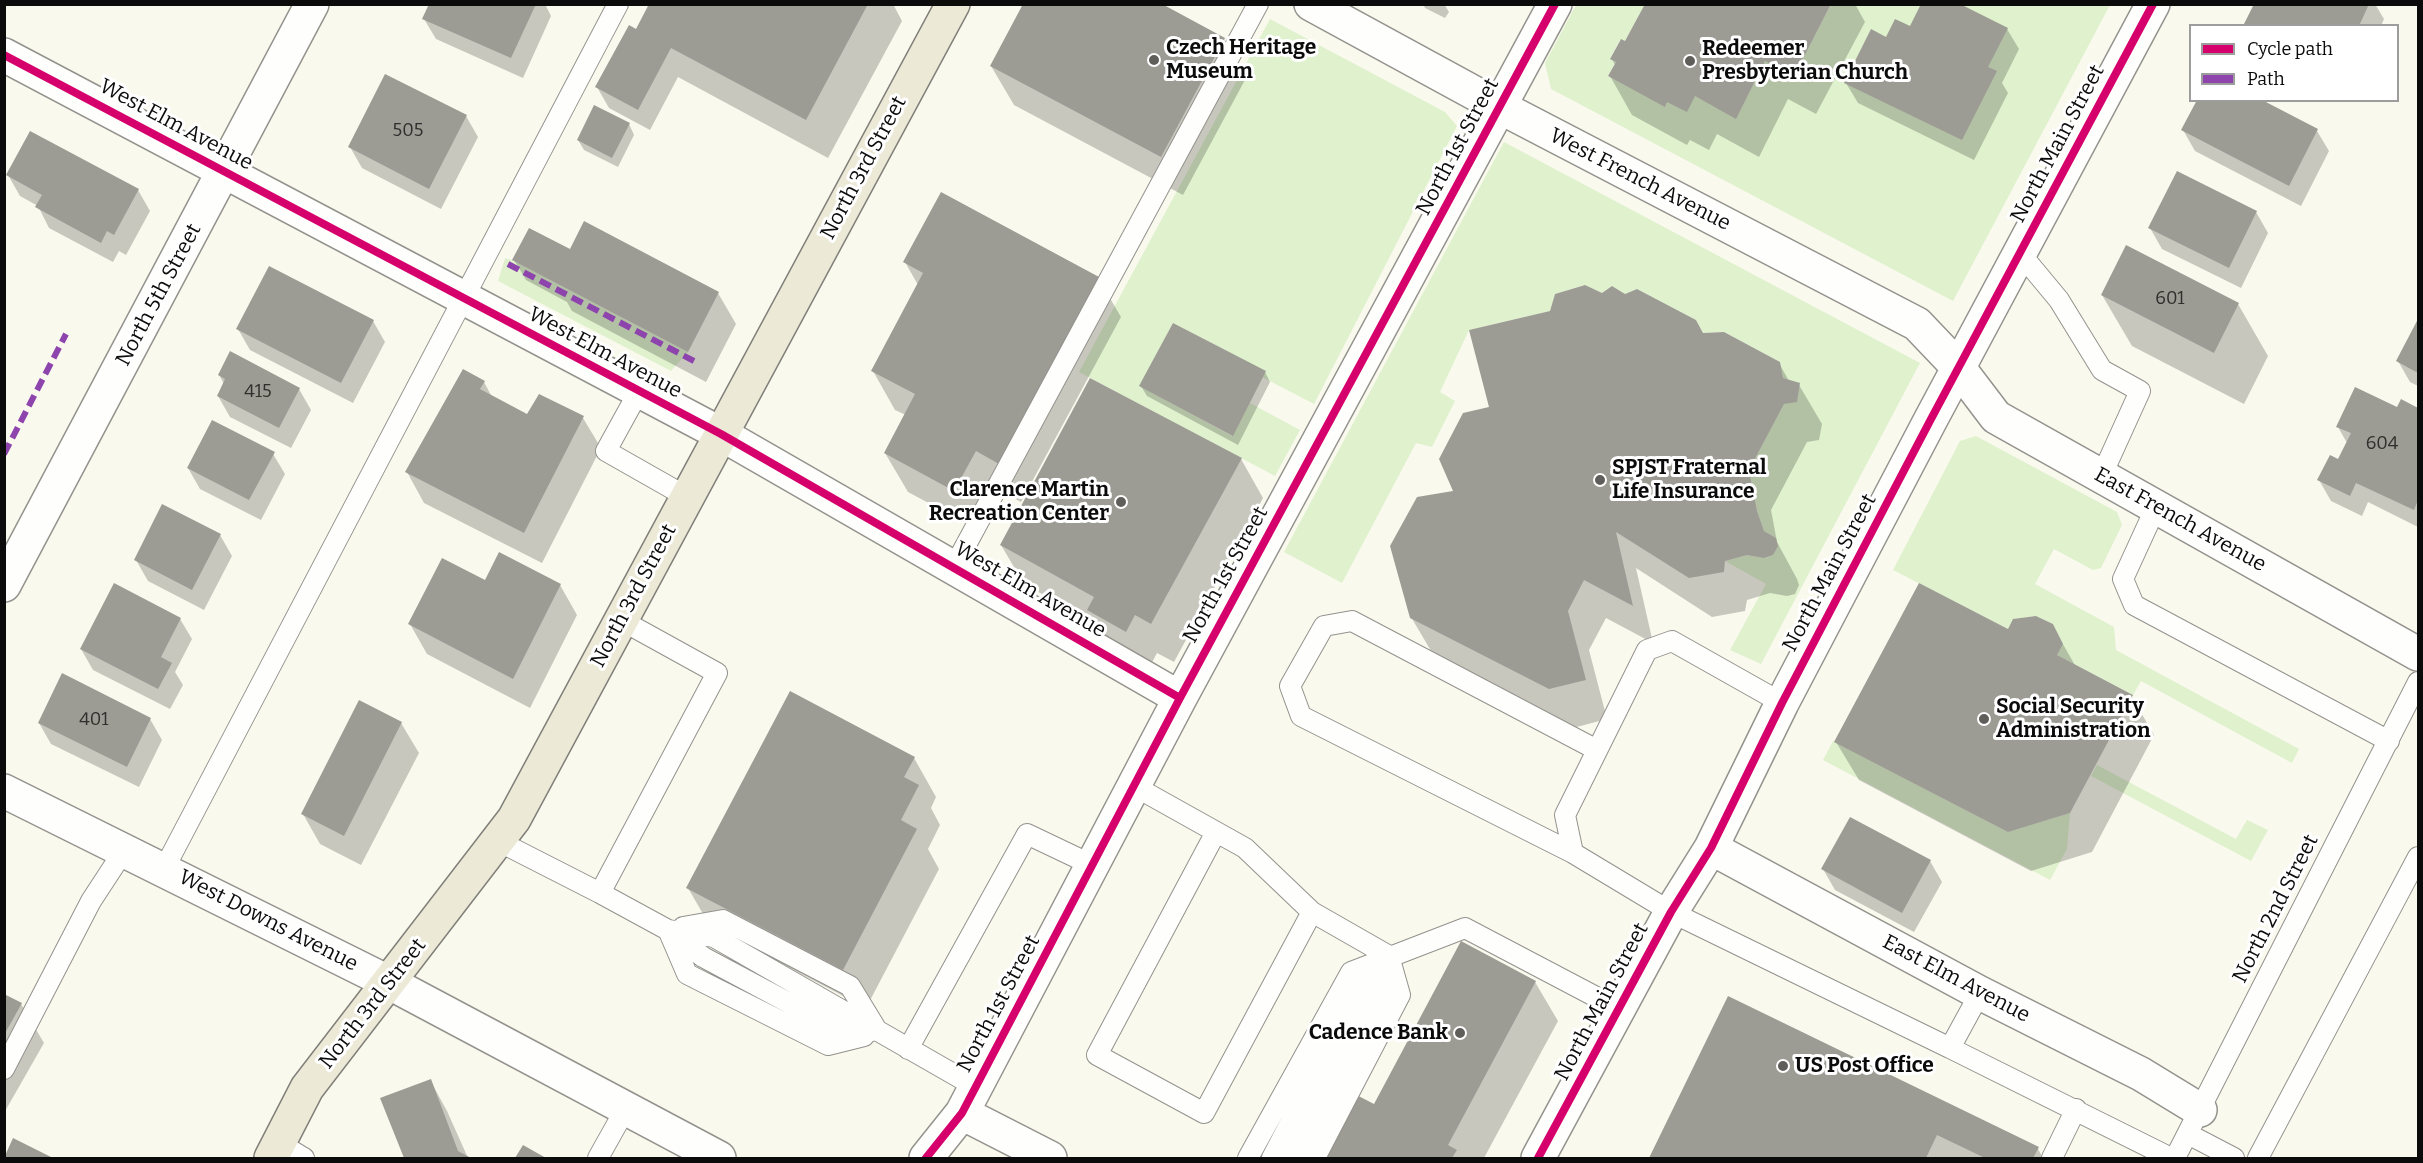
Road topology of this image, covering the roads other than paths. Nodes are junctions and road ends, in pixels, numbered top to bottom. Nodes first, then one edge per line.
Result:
1 (312, 4) edge
2 (618, 4) edge
3 (953, 4) edge
4 (1258, 4) edge
5 (1311, 4) edge
6 (1555, 4) edge
7 (2153, 4) edge
8 (4, 55) edge
9 (1500, 107) junction
10 (226, 170) junction
11 (2020, 253) junction
12 (464, 298) junction
13 (1958, 367) junction
14 (639, 391) junction
15 (721, 434) junction
16 (2102, 477) junction
17 (687, 497) junction
18 (2156, 507) junction
19 (954, 567) junction
20 (4, 585) edge
21 (621, 620) junction
22 (2418, 654) edge
23 (2418, 682) edge
24 (1180, 698) junction
25 (1782, 703) junction
26 (2389, 741) junction
27 (1597, 750) junction
28 (1134, 786) junction
29 (4, 791) edge
30 (1216, 832) junction
31 (498, 841) junction
32 (1711, 848) junction
33 (125, 849) junction
34 (1573, 853) junction
35 (2418, 857) edge
36 (1092, 865) junction
37 (164, 869) junction
38 (600, 893) junction
39 (1312, 912) junction
40 (1671, 912) junction
41 (668, 930) junction
42 (1389, 956) junction
43 (390, 983) junction
44 (1980, 993) junction
45 (1619, 1009) junction
46 (878, 1032) junction
47 (1950, 1048) junction
48 (908, 1049) junction
49 (4, 1069) edge
50 (969, 1100) junction
51 (626, 1108) junction
52 (2076, 1109) junction
53 (2194, 1122) junction
54 (284, 1153) edge
55 (598, 1158) edge
56 (719, 1158) edge
57 (926, 1158) edge
58 (1050, 1158) edge
59 (1248, 1158) edge
60 (1272, 1158) edge
61 (1294, 1158) edge
62 (1315, 1158) edge
63 (1538, 1158) edge
64 (2052, 1158) edge
65 (2171, 1158) edge
66 (2175, 1158) edge
67 (2234, 1158) edge
68 (2258, 1158) edge

1 - 10 street, North 5th Street
2 - 12 lane
3 - 15 main road, North 3rd Street
4 - 19 lane
5 - 9 street, West French Avenue
6 - 9 street, North 1st Street
7 - 11 street, North Main Street
8 - 10 street, West Elm Avenue
9 - 13 street, West French Avenue
9 - 24 street, North 1st Street
10 - 12 street, West Elm Avenue
10 - 20 street, North 5th Street
11 - 13 street, North Main Street
11 - 16 lane
12 - 14 street, West Elm Avenue
12 - 37 lane
13 - 16 street, East French Avenue
13 - 25 street, North Main Street
14 - 15 street, West Elm Avenue
14 - 17 lane
15 - 17 main road, North 3rd Street
15 - 19 street, West Elm Avenue
16 - 18 street, East French Avenue
17 - 21 main road, North 3rd Street
18 - 22 street, East French Avenue
18 - 26 lane
19 - 24 street, West Elm Avenue
21 - 31 main road, North 3rd Street
21 - 38 lane
23 - 26 lane, North 2nd Street
24 - 28 street, North 1st Street
25 - 27 lane
25 - 32 street, North Main Street
26 - 53 lane, North 2nd Street
27 - 34 lane
27 - 34 lane
28 - 30 lane
28 - 36 street, North 1st Street
29 - 33 street, West Downs Avenue
30 - 39 lane
30 - 39 lane
31 - 38 lane
31 - 43 main road, North 3rd Street
32 - 40 street, North Main Street
32 - 44 street, East Elm Avenue
33 - 37 street, West Downs Avenue
33 - 49 lane
34 - 40 lane
35 - 68 lane
36 - 48 lane
36 - 50 street, North 1st Street
37 - 43 street, West Downs Avenue
38 - 41 lane
39 - 42 lane
40 - 45 street, North Main Street
40 - 47 lane
41 - 46 lane
41 - 46 lane
42 - 45 lane
42 - 59 lane
42 - 60 lane
42 - 61 lane
42 - 62 lane
43 - 51 street, West Downs Avenue
43 - 54 main road, North 3rd Street
44 - 47 lane
44 - 53 street, East Elm Avenue
45 - 63 street, North Main Street
46 - 48 lane
47 - 52 lane
48 - 50 lane
50 - 57 street, North 1st Street
50 - 58 street
51 - 55 lane
51 - 56 street, West Downs Avenue
52 - 64 lane
52 - 65 lane
53 - 66 lane, North 2nd Street
53 - 67 lane

